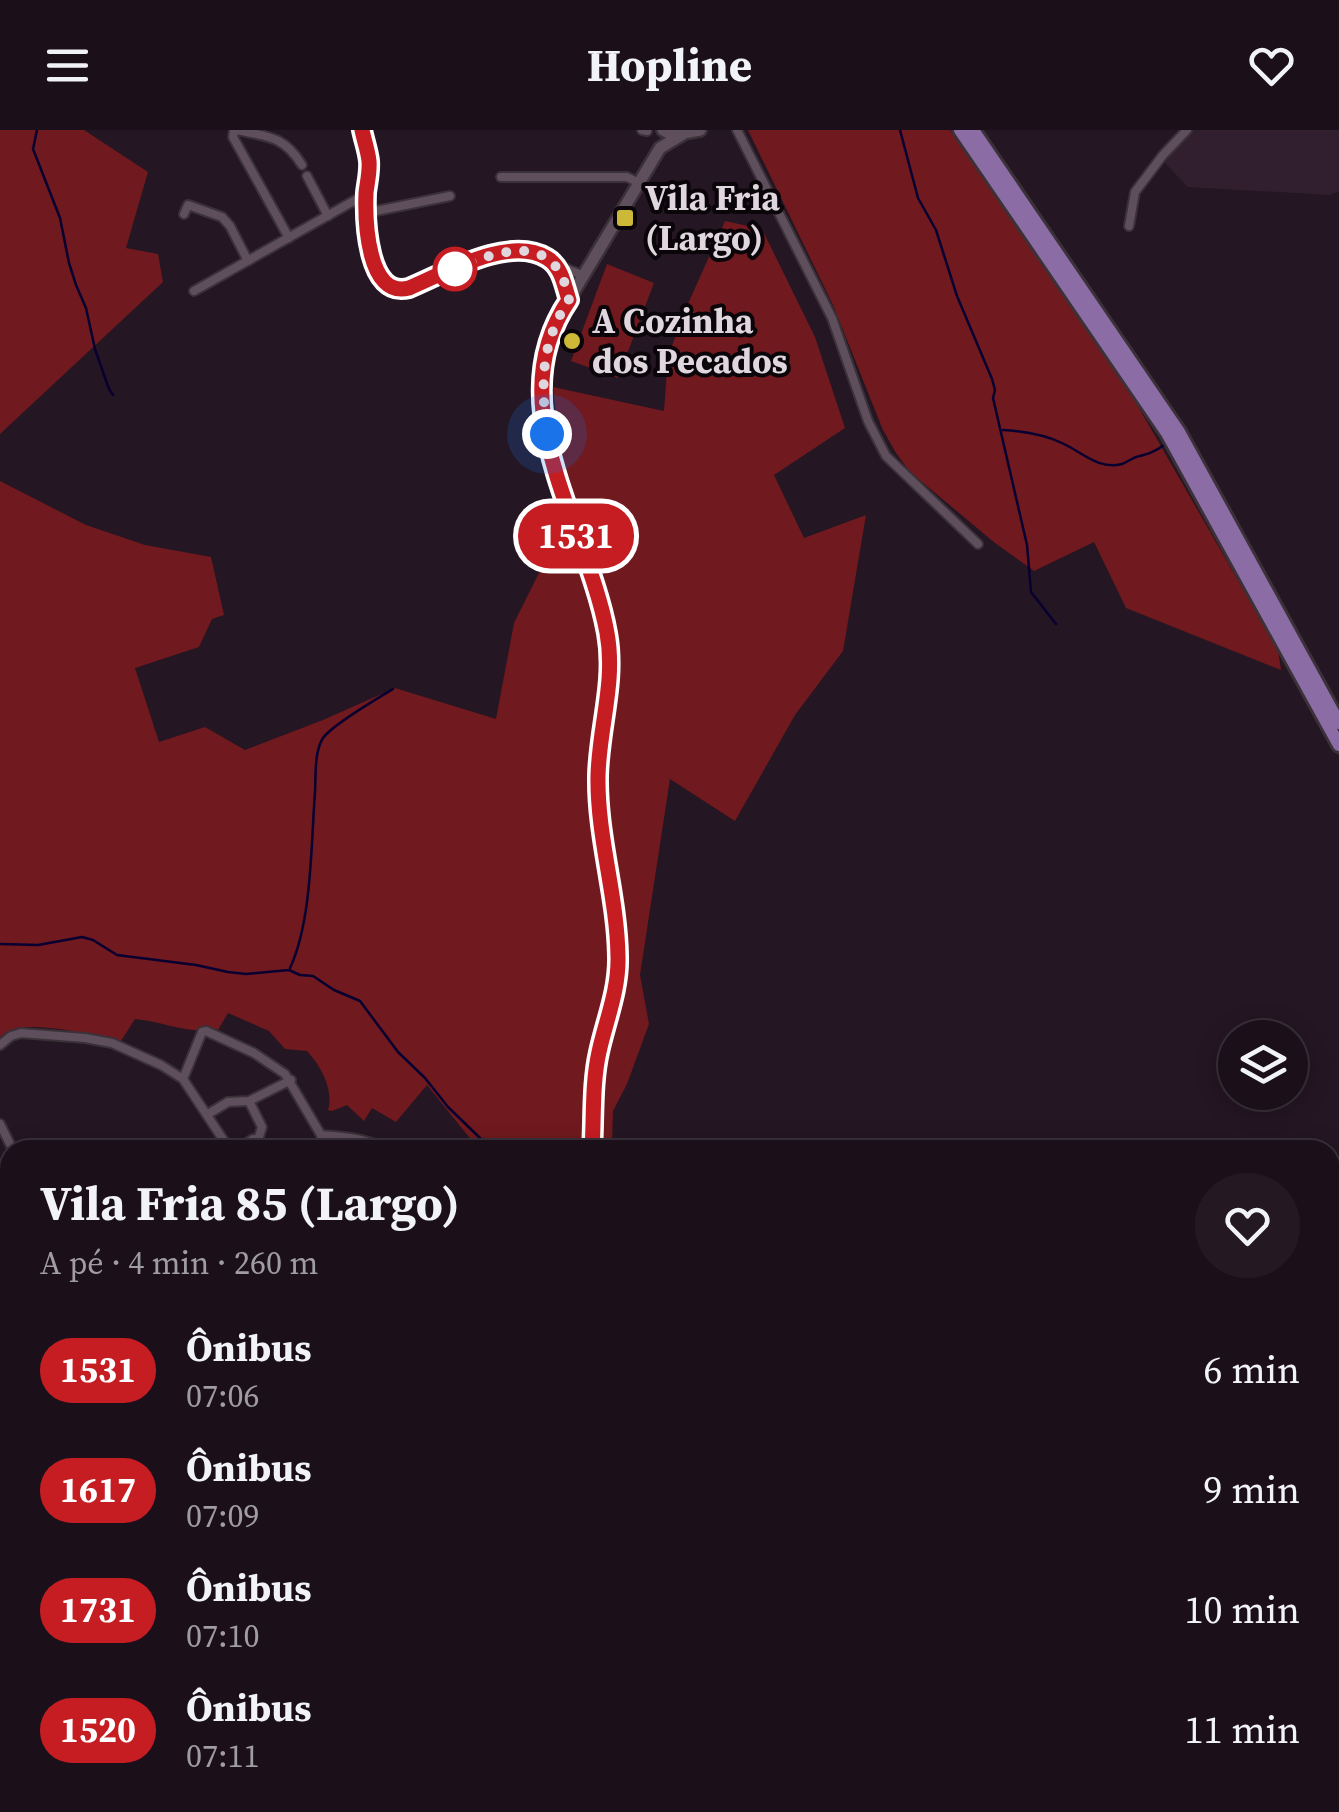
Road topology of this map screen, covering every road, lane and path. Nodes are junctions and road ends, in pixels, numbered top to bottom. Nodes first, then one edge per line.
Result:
1 (235, 130) edge
2 (362, 130) edge
3 (663, 130) edge
4 (700, 130) edge
5 (738, 130) edge
6 (960, 130) edge
7 (973, 130) edge
8 (1186, 130) edge
9 (682, 134) junction
10 (660, 148) junction
11 (302, 165) dead end
12 (308, 176) dead end
13 (501, 177) dead end
14 (640, 183) junction
15 (366, 194) junction
16 (450, 196) dead end
17 (366, 212) junction
18 (184, 214) dead end
19 (328, 216) junction
20 (1128, 226) dead end
21 (289, 238) junction
22 (548, 258) junction
23 (248, 261) junction
24 (583, 276) junction
25 (194, 291) dead end
26 (569, 300) junction
27 (978, 544) dead end
28 (1339, 723) edge
29 (1339, 745) edge
30 (0, 1046) edge
31 (183, 1078) junction
32 (291, 1080) junction
33 (249, 1101) junction
34 (208, 1114) junction
35 (214, 1124) junction
36 (206, 1131) dead end
37 (322, 1135) junction
38 (226, 1140) edge
39 (253, 1140) edge
40 (258, 1140) joint
41 (323, 1140) edge
42 (362, 1140) edge
43 (593, 1140) edge

1 - 11 street
1 - 21 street
2 - 15 street
3 - 9 main road
3 - 10 main road
4 - 9 main road
5 - 27 street
6 - 29 main road
7 - 28 main road
8 - 20 street
9 - 10 main road
10 - 14 main road
12 - 19 street
13 - 14 street
14 - 24 main road
15 - 17 street
15 - 19 street
16 - 17 street
17 - 22 street
18 - 23 street
19 - 21 street
21 - 23 street
22 - 24 street
22 - 26 street
23 - 25 street
24 - 26 main road
26 - 43 main road
30 - 31 street
31 - 32 street
31 - 34 street
32 - 33 street
32 - 37 street
33 - 34 street
33 - 40 street
34 - 35 street
35 - 36 street
35 - 38 street
37 - 41 street
37 - 42 street
39 - 40 street

